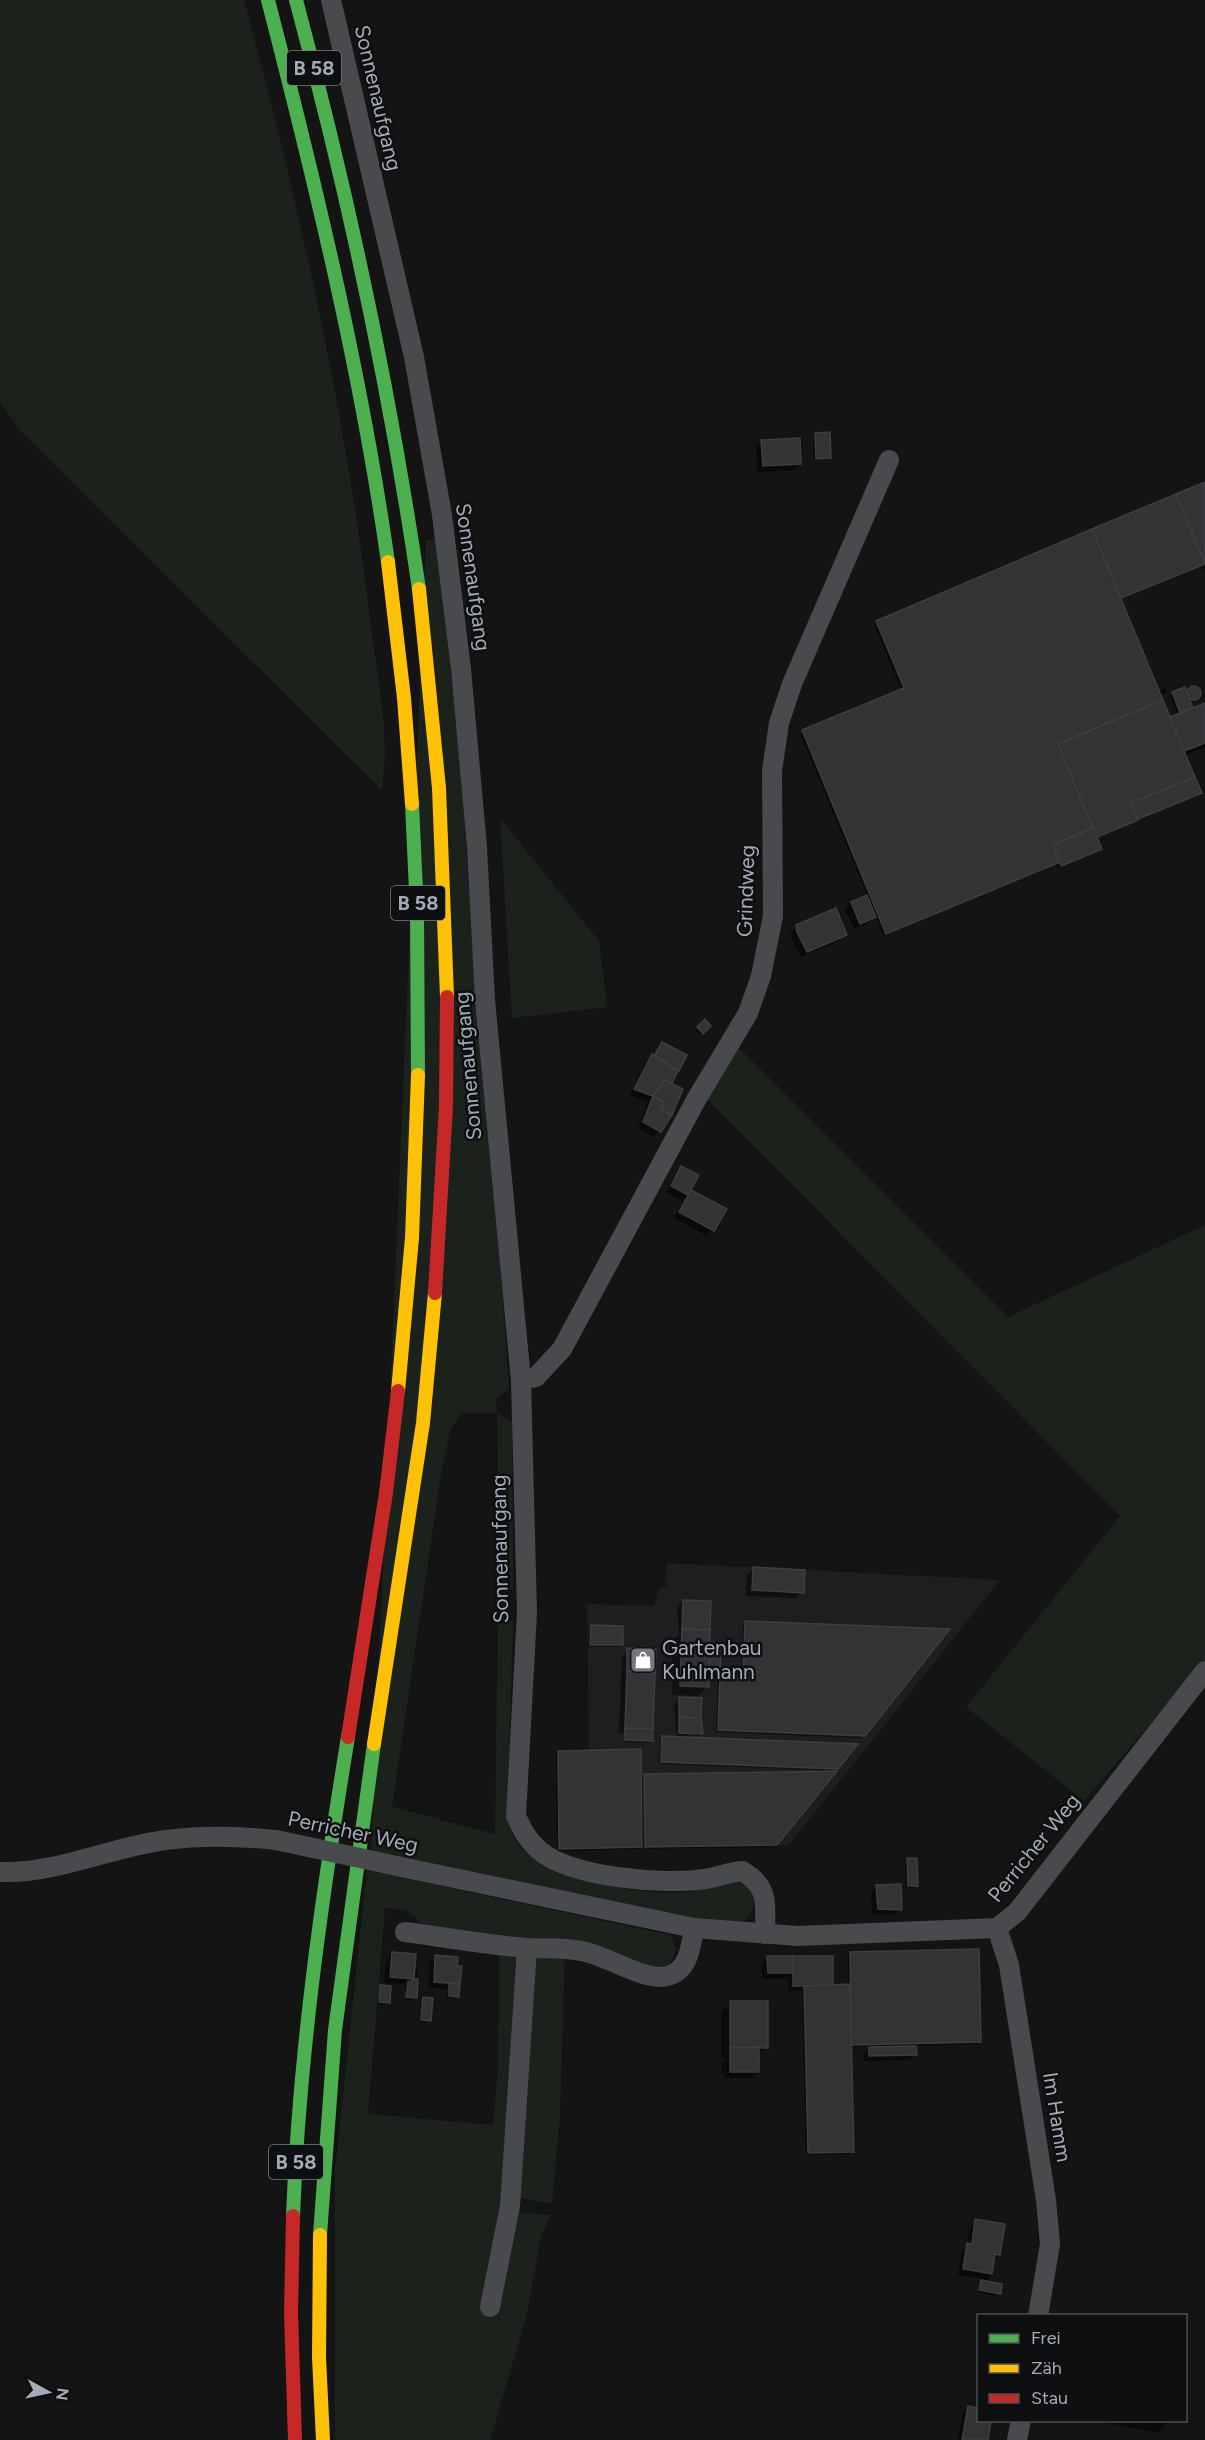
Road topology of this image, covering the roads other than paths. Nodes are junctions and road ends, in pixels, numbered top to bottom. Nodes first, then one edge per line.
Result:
1 (268, 0) edge
2 (296, 0) edge
3 (331, 0) edge
4 (889, 460) dead end
5 (521, 1380) junction
6 (1205, 1671) edge
7 (0, 1872) edge
8 (694, 1928) junction
9 (997, 1928) junction
10 (405, 1932) dead end
11 (765, 1934) junction
12 (527, 1948) junction
13 (490, 2307) dead end
14 (1038, 2314) edge
15 (1021, 2422) edge
16 (295, 2440) edge
17 (323, 2440) edge
18 (1017, 2440) edge

1 - 16 main road, B 58
2 - 17 main road, B 58
3 - 5 street, Sonnenaufgang
4 - 5 street, Grindweg
5 - 11 street, Sonnenaufgang
6 - 9 street, Perricher Weg
7 - 8 street, Perricher Weg, bridge
8 - 11 street, Perricher Weg
8 - 12 street
9 - 11 street, Perricher Weg
9 - 14 street, Im Hamm
10 - 12 street
12 - 13 street
15 - 18 street

